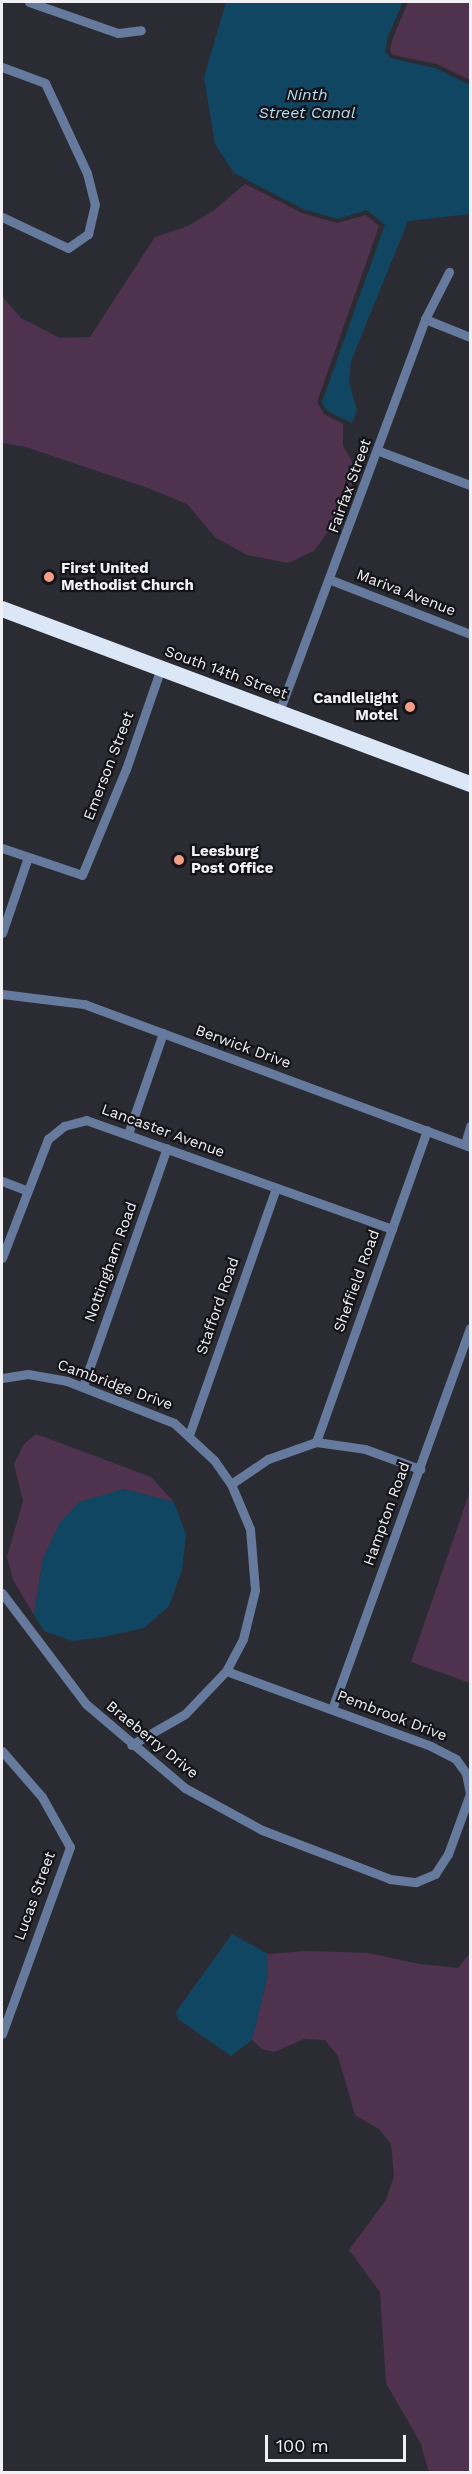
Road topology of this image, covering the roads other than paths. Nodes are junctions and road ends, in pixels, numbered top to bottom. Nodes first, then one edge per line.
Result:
1 (29, 2) edge
2 (141, 30) dead end
3 (2, 67) edge
4 (2, 217) edge
5 (449, 272) dead end
6 (425, 319) junction
7 (471, 337) edge
8 (379, 451) junction
9 (471, 485) edge
10 (330, 580) junction
11 (2, 609) edge
12 (471, 634) edge
13 (161, 668) junction
14 (279, 712) junction
15 (471, 784) edge
16 (2, 848) edge
17 (28, 857) junction
18 (2, 933) edge
19 (2, 994) edge
20 (163, 1033) junction
21 (471, 1126) edge
22 (428, 1130) junction
23 (128, 1134) junction
24 (468, 1145) edge
25 (167, 1148) junction
26 (2, 1181) edge
27 (276, 1188) junction
28 (26, 1190) junction
29 (392, 1229) junction
30 (2, 1258) edge
31 (471, 1328) edge
32 (2, 1378) edge
33 (83, 1386) junction
34 (189, 1435) junction
35 (316, 1442) junction
36 (420, 1469) junction
37 (231, 1484) junction
38 (2, 1593) edge
39 (226, 1671) junction
40 (332, 1709) junction
41 (131, 1745) junction
42 (2, 1751) edge
43 (431, 1876) joint
44 (2, 2034) edge

1 - 2 street
3 - 4 street
5 - 6 street, Fairfax Street
6 - 7 street
6 - 8 street, Fairfax Street
8 - 9 street
8 - 10 street, Fairfax Street
10 - 12 street, Mariva Avenue
10 - 14 street, Fairfax Street
11 - 13 highway, South 14th Street
13 - 14 highway, South 14th Street
13 - 17 street, Emerson Street
14 - 15 highway, South 14th Street
16 - 17 street
17 - 18 street
19 - 20 street, Berwick Drive
20 - 22 street, Berwick Drive
20 - 23 street
21 - 24 street
22 - 24 street, Berwick Drive
22 - 29 street, Sheffield Road
23 - 25 street, Lancaster Avenue
23 - 28 street, Lancaster Avenue
25 - 27 street, Lancaster Avenue
25 - 33 street, Nottingham Road
26 - 28 street
27 - 29 street, Lancaster Avenue
27 - 34 street, Stafford Road
28 - 30 street, Lancaster Avenue
29 - 35 street, Sheffield Road
31 - 36 street, Hampton Road
32 - 33 street, Cambridge Drive
33 - 34 street, Cambridge Drive
34 - 37 street, Cambridge Drive
35 - 36 street
35 - 37 street
36 - 40 street, Hampton Road
37 - 39 street, Cambridge Drive
38 - 41 street, Braeberry Drive
39 - 40 street, Pembrook Drive
39 - 41 street, Cambridge Drive
40 - 43 street, Pembrook Drive
41 - 43 street, Braeberry Drive
42 - 44 street, Lucas Street

